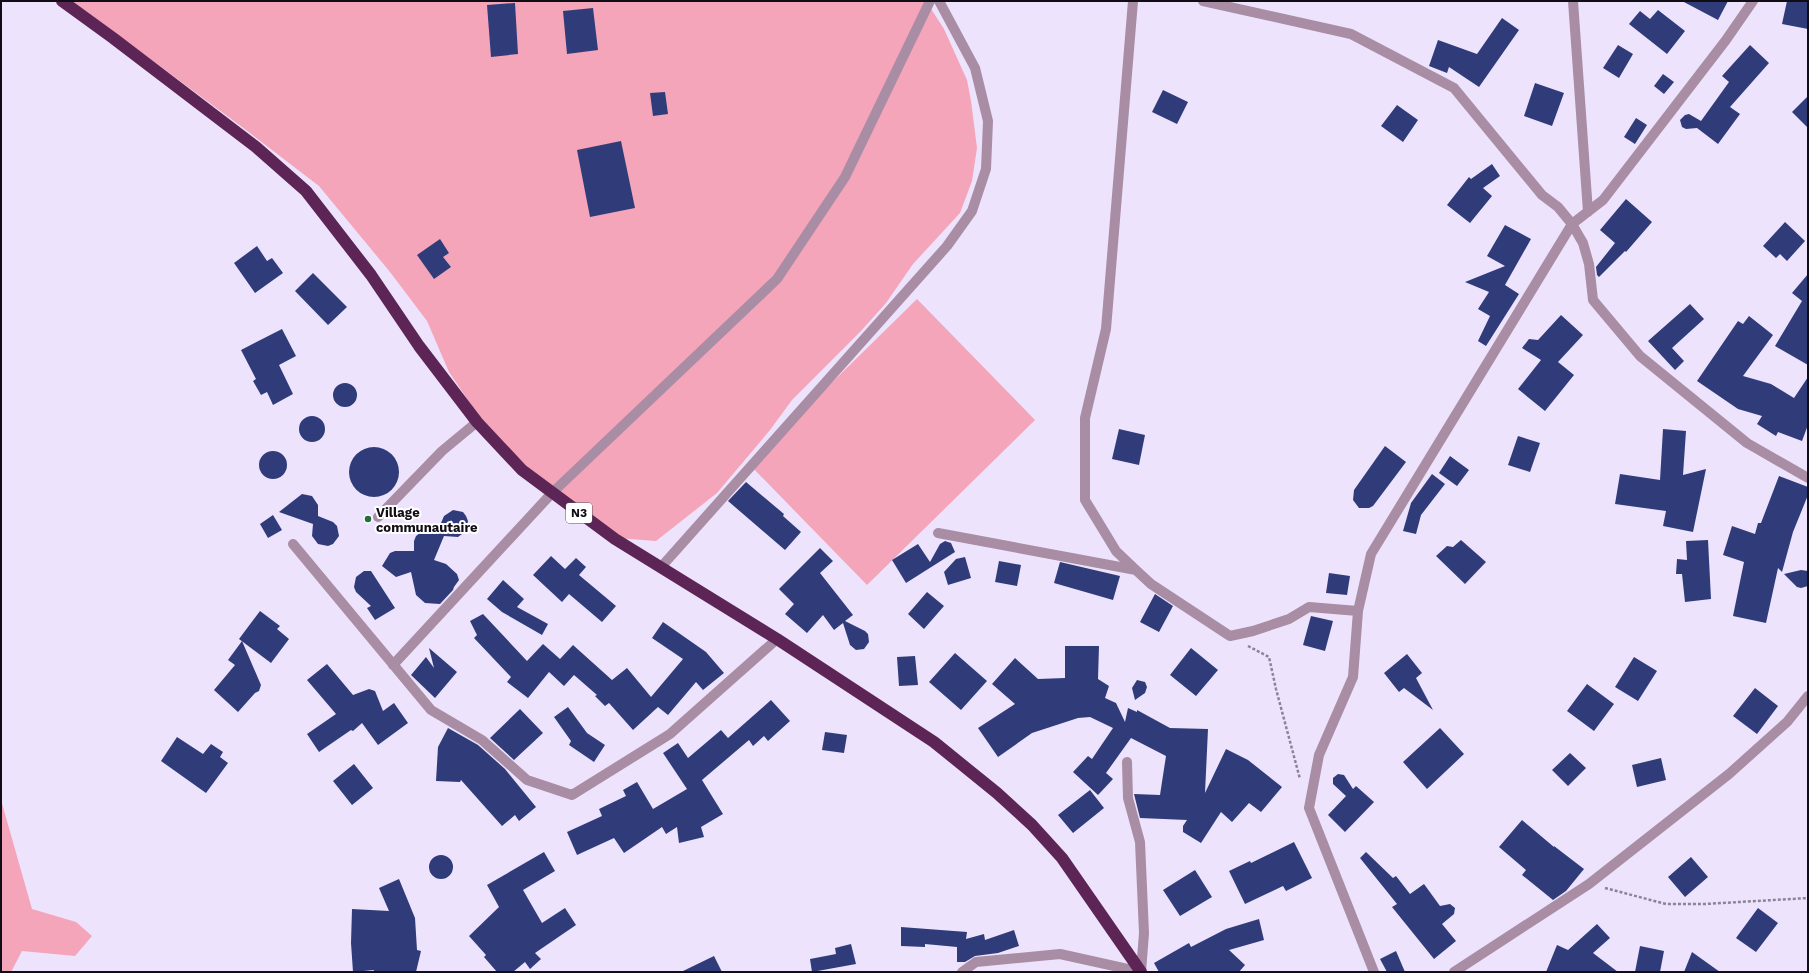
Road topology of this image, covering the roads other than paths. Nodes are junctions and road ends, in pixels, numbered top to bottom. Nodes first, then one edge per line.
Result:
1 (62, 1) edge
2 (930, 1) edge
3 (939, 1) edge
4 (1133, 1) edge
5 (1203, 1) edge
6 (1573, 1) edge
7 (1754, 1) edge
8 (1588, 212) junction
9 (1572, 224) junction
10 (477, 422) junction
11 (1808, 478) edge
12 (552, 493) junction
13 (378, 517) dead end
14 (938, 533) dead end
15 (293, 544) dead end
16 (662, 566) junction
17 (1136, 570) junction
18 (1358, 611) junction
19 (777, 639) junction
20 (393, 665) junction
21 (1808, 696) edge
22 (1127, 762) dead end
23 (962, 972) edge
24 (1141, 972) edge
25 (1374, 972) edge
26 (1455, 972) edge

1 - 10 highway, N3
2 - 12 street
3 - 16 street
4 - 17 street
5 - 9 street
6 - 8 street
7 - 8 street
8 - 9 street
9 - 11 street
9 - 18 street
10 - 12 highway, N3
10 - 13 street
12 - 16 highway, N3
12 - 20 street
14 - 17 street
15 - 20 street
16 - 19 highway, N3
17 - 18 street
18 - 25 street
19 - 20 street
19 - 24 highway, N3
21 - 26 street
22 - 24 street
23 - 24 street

